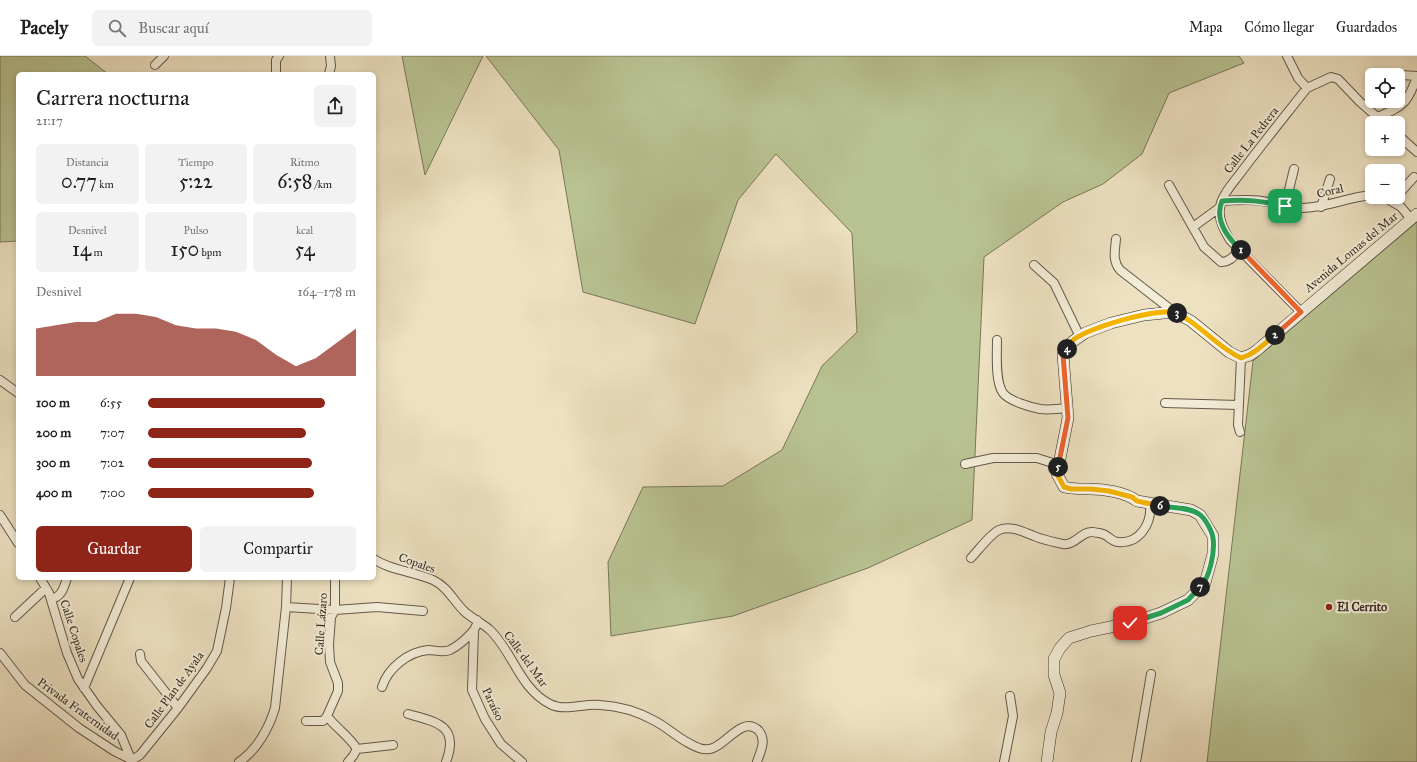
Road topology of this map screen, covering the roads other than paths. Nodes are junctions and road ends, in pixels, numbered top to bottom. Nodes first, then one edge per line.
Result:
1 (164, 56) edge
2 (279, 56) edge
3 (330, 56) edge
4 (1287, 56) edge
5 (155, 66) dead end
6 (276, 72) edge
7 (330, 72) edge
8 (1405, 75) edge
9 (1417, 76) edge
10 (1307, 88) junction
11 (1376, 116) edge
12 (1379, 116) edge
13 (1405, 141) edge
14 (1417, 152) edge
15 (1294, 169) dead end
16 (1414, 177) dead end
17 (1330, 179) dead end
18 (1169, 184) dead end
19 (1405, 187) edge
20 (1365, 196) edge
21 (1399, 204) edge
22 (1221, 205) junction
23 (1285, 206) junction
24 (1321, 207) junction
25 (1414, 217) edge
26 (1193, 227) junction
27 (1116, 239) dead end
28 (1240, 250) junction
29 (1034, 265) dead end
30 (1174, 312) junction
31 (1301, 312) junction
32 (1080, 337) junction
33 (997, 340) dead end
34 (1241, 358) junction
35 (0, 380) edge
36 (16, 392) edge
37 (1165, 403) dead end
38 (1239, 405) junction
39 (1068, 408) junction
40 (1240, 432) dead end
41 (965, 464) dead end
42 (1059, 465) junction
43 (1150, 504) junction
44 (0, 515) edge
45 (16, 540) edge
46 (971, 558) dead end
47 (376, 560) edge
48 (41, 580) edge
49 (66, 580) edge
50 (129, 580) edge
51 (230, 580) edge
52 (288, 580) edge
53 (335, 580) edge
54 (46, 588) junction
55 (51, 599) junction
56 (286, 607) junction
57 (335, 610) junction
58 (423, 611) dead end
59 (465, 612) joint
60 (15, 617) dead end
61 (477, 620) junction
62 (474, 630) junction
63 (0, 653) edge
64 (140, 654) dead end
65 (1151, 674) dead end
66 (84, 688) junction
67 (382, 688) dead end
68 (1010, 696) dead end
69 (178, 708) junction
70 (408, 714) dead end
71 (326, 717) junction
72 (306, 721) dead end
73 (393, 744) dead end
74 (357, 749) junction
75 (132, 761) edge
76 (239, 762) edge
77 (348, 762) edge
78 (446, 762) edge
79 (522, 762) edge
80 (757, 762) edge
81 (1004, 762) edge
82 (1047, 762) edge
83 (1136, 762) edge

1 - 5 street
2 - 6 street
3 - 7 street
4 - 10 street
8 - 9 street
9 - 12 street
10 - 11 street
10 - 22 street, Calle La Pedrera
13 - 14 street
15 - 23 street
16 - 19 street
17 - 24 street
18 - 26 street
20 - 24 street, Coral
21 - 25 street
22 - 23 street, Coral
22 - 26 street
22 - 28 street
23 - 24 street, Coral
25 - 31 main road, Avenida Lomas del Mar
26 - 28 street
27 - 30 street
28 - 31 street
29 - 32 street
30 - 32 main road
30 - 34 main road
31 - 34 main road, Avenida Lomas del Mar
32 - 39 main road
33 - 39 street
34 - 38 street
35 - 36 street
37 - 38 street
38 - 40 street
39 - 42 main road
41 - 42 street
42 - 43 main road
43 - 46 street
43 - 82 main road
44 - 45 street
47 - 59 street, Copales
48 - 54 street, Calle Copales
49 - 55 street
50 - 66 street
51 - 69 street, Calle Plan de Ayala
52 - 56 street
53 - 57 street, Calle Lázaro
54 - 55 street, Calle Copales
54 - 60 street, Calle Copales
55 - 66 street, Calle Copales
56 - 57 street
56 - 76 street
57 - 58 street
57 - 71 street, Calle Lázaro
59 - 61 street, Calle del Mar
61 - 62 street, Paraíso
61 - 80 street, Calle del Mar
62 - 67 street
62 - 79 street, Paraíso
63 - 75 street, Privada Fraternidad
64 - 69 street
65 - 83 street
66 - 75 street, Calle Copales
68 - 81 street
69 - 75 street, Calle Plan de Ayala
70 - 78 street
71 - 72 street
71 - 74 street
73 - 74 street
74 - 77 street

